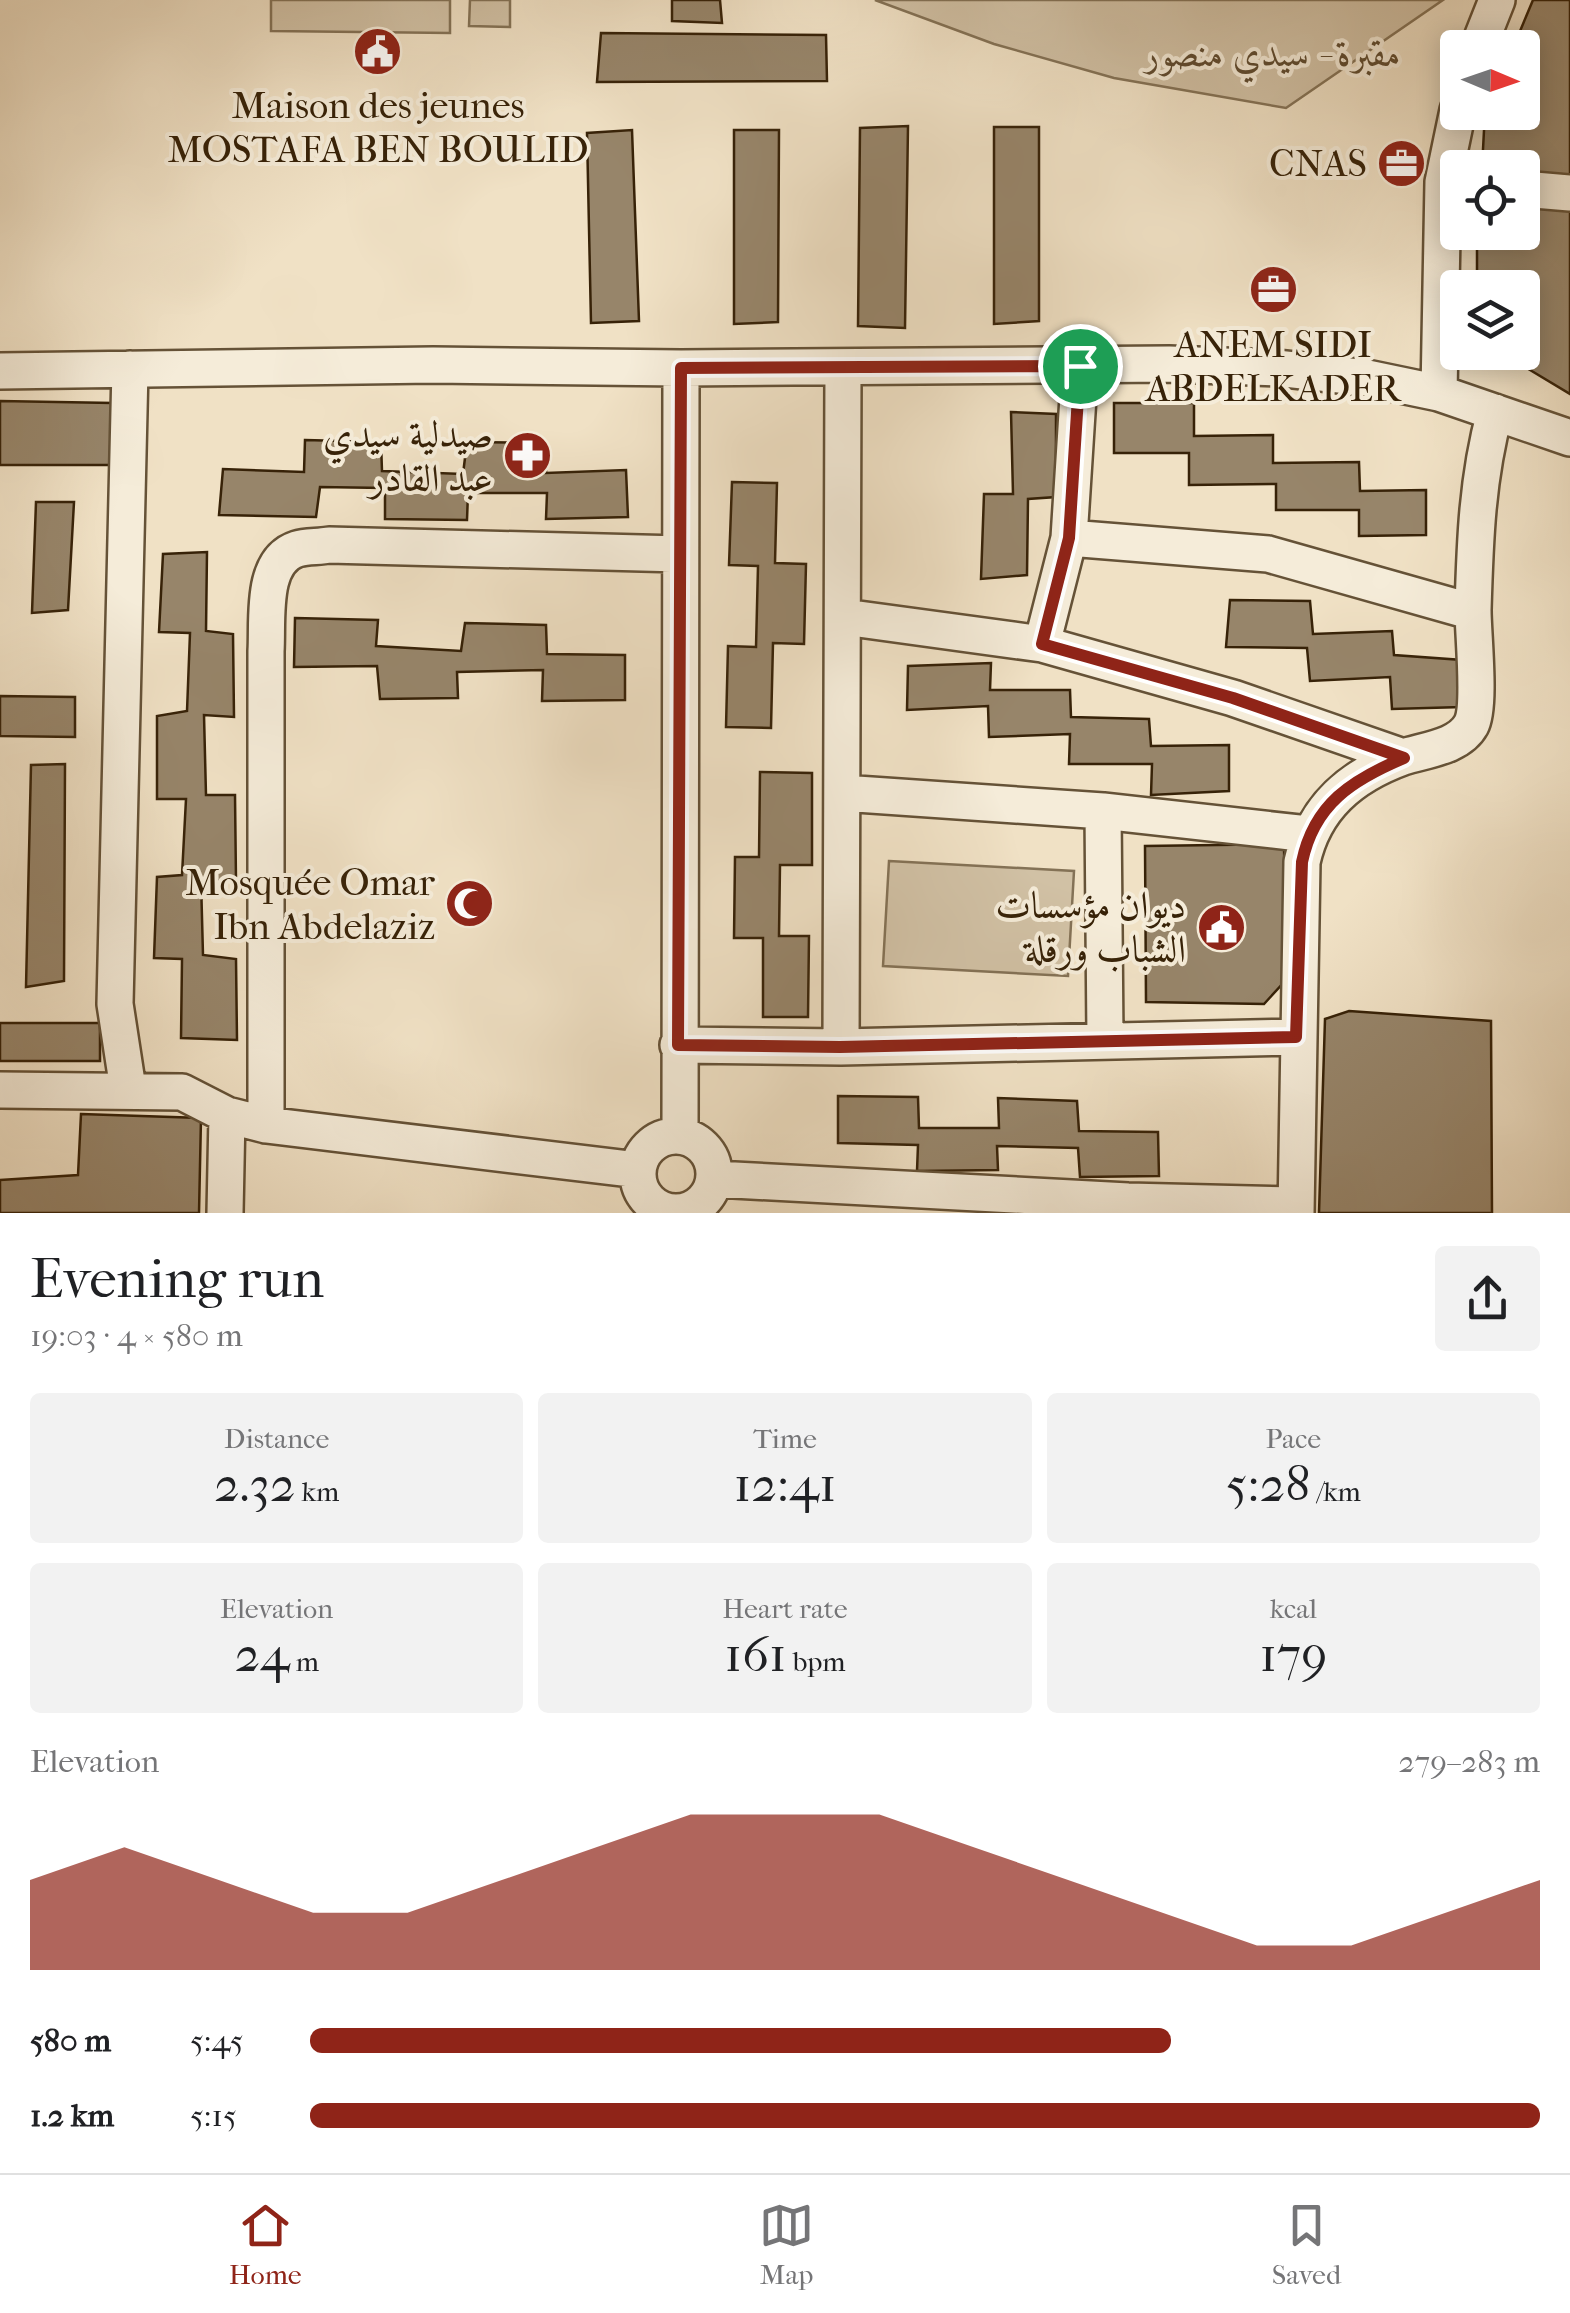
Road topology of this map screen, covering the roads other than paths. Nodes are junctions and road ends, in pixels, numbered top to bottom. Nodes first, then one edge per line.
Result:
1 (1497, 0) edge
2 (1485, 30) edge
3 (1540, 191) edge
4 (1570, 193) edge
5 (1447, 250) edge
6 (843, 366) junction
7 (1080, 366) junction
8 (681, 368) junction
9 (130, 369) junction
10 (0, 371) edge
11 (1439, 394) junction
12 (1495, 412) junction
13 (1570, 438) edge
14 (1069, 538) junction
15 (680, 554) junction
16 (1473, 612) junction
17 (844, 618) junction
18 (1042, 644) junction
19 (1404, 758) junction
20 (842, 793) junction
21 (1103, 811) junction
22 (1308, 834) junction
23 (1296, 1037) junction
24 (1105, 1039) junction
25 (678, 1045) junction
26 (840, 1047) junction
27 (128, 1089) junction
28 (0, 1090) edge
29 (227, 1115) junction
30 (266, 1125) junction
31 (680, 1136) junction
32 (638, 1170) junction
33 (715, 1179) junction
34 (1128, 1207) edge
35 (1296, 1209) edge
36 (225, 1213) edge
37 (672, 1213) edge

1 - 2 street
3 - 4 street
5 - 11 street
6 - 7 street
6 - 8 street
6 - 17 street
7 - 11 street
7 - 14 street
8 - 9 street
8 - 15 street
9 - 10 street
9 - 27 street
11 - 12 street
12 - 13 street
12 - 16 street
14 - 16 street
14 - 18 street
15 - 25 street
15 - 30 street
16 - 19 street
17 - 18 street
17 - 20 street
18 - 19 street
19 - 22 street
20 - 21 street
20 - 26 street
21 - 22 street
21 - 24 street
22 - 23 street
23 - 24 street
23 - 35 street
24 - 26 street
25 - 26 street
25 - 31 street
27 - 28 street
27 - 29 street
29 - 30 street
29 - 36 street
30 - 32 street
31 - 32 street
31 - 33 street
32 - 37 street
33 - 34 street
33 - 37 street
34 - 35 street

